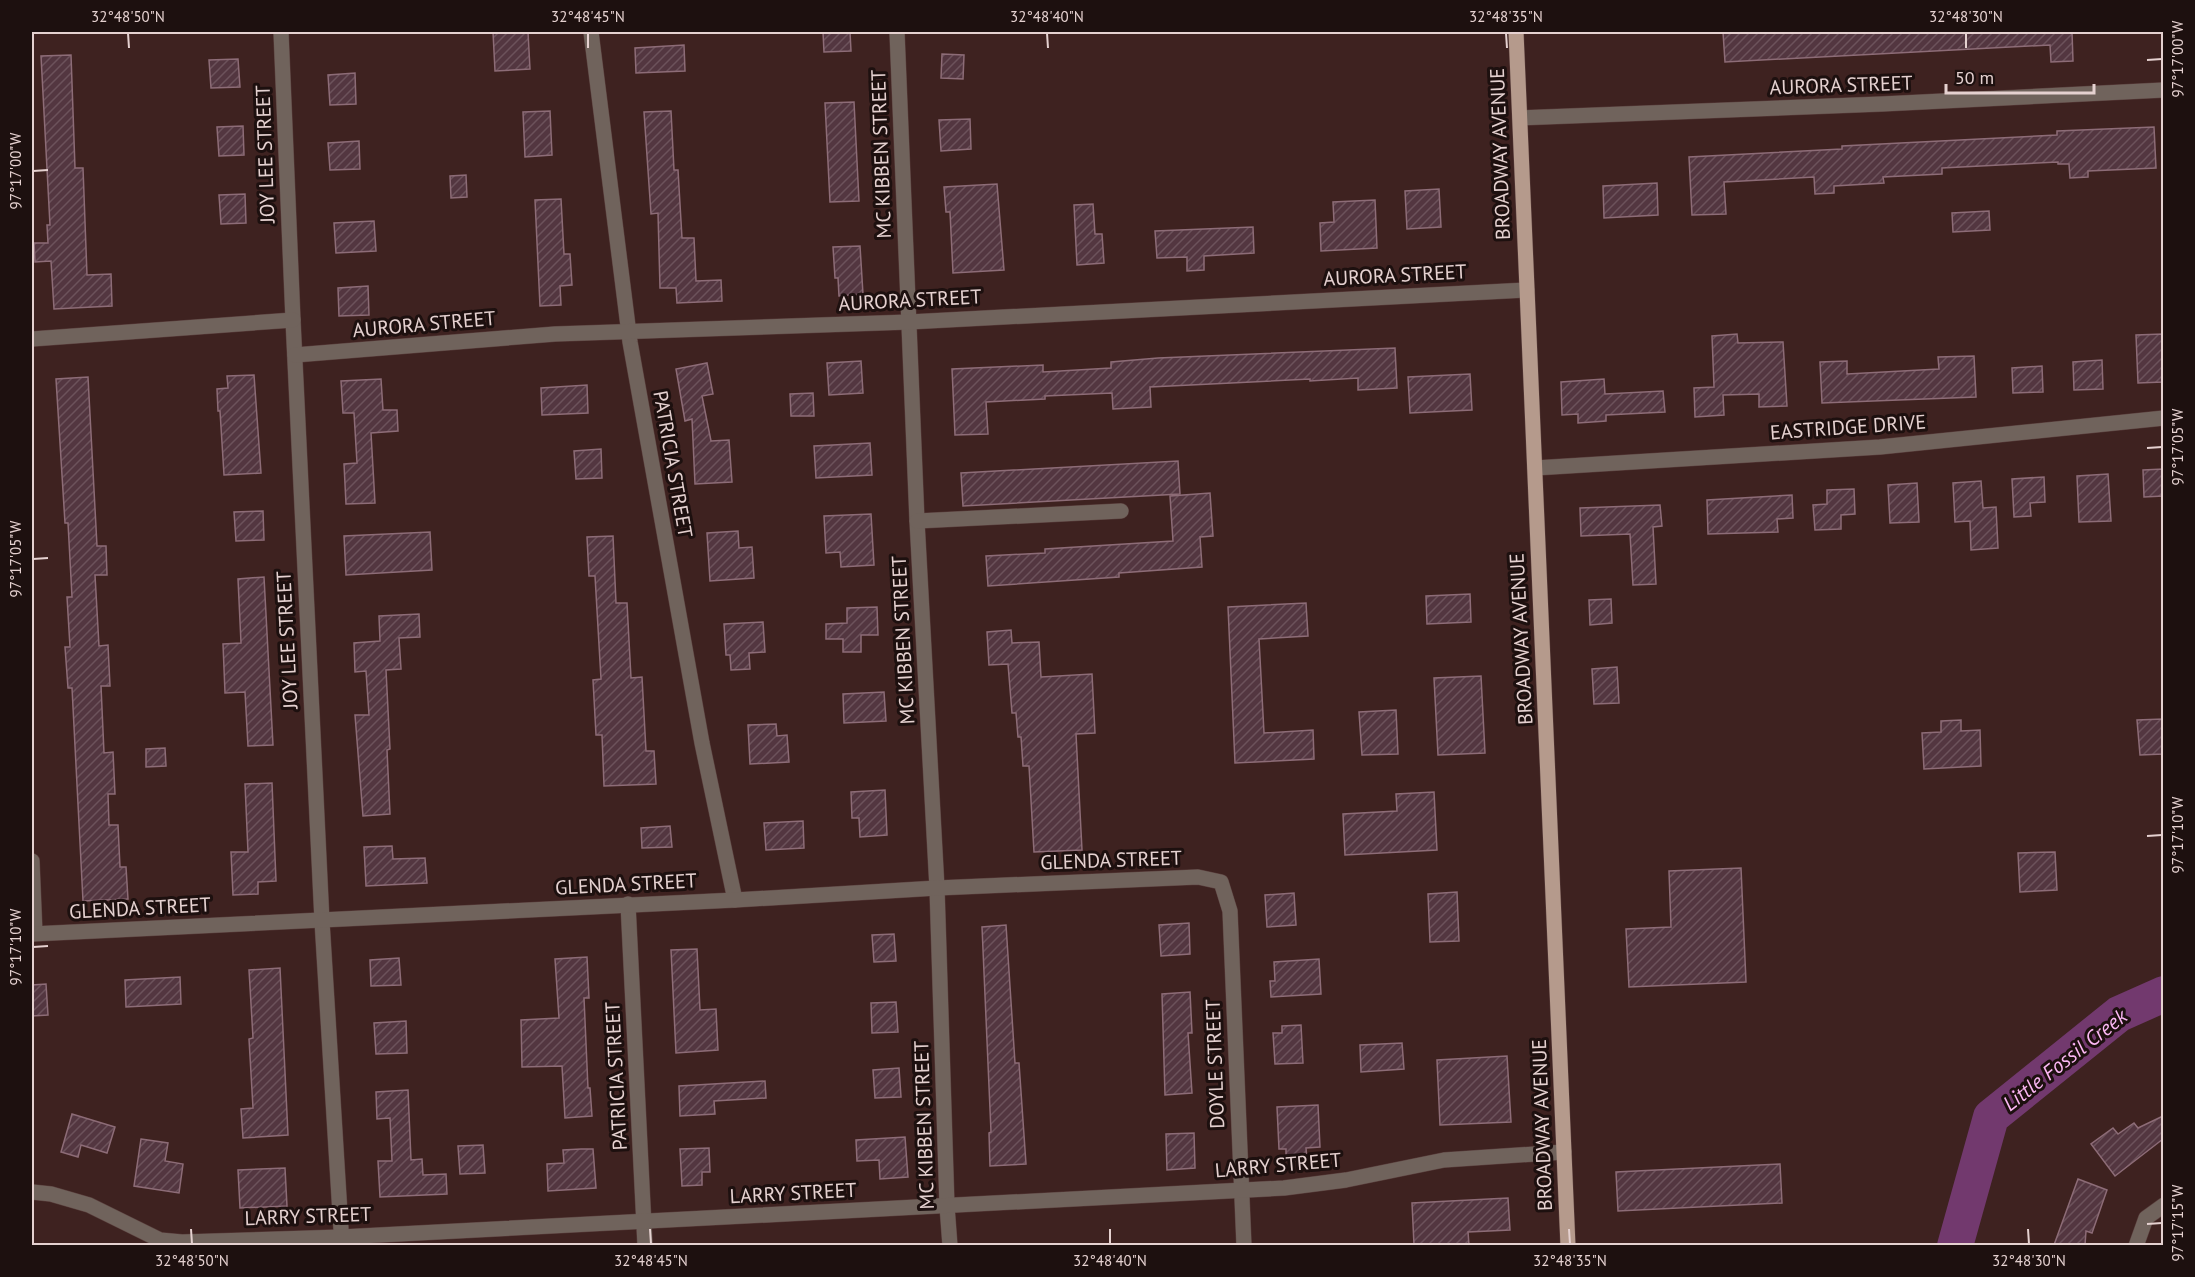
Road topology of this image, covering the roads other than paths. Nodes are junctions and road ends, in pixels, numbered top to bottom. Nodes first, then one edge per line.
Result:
1 (281, 32) edge
2 (591, 32) edge
3 (897, 32) edge
4 (1516, 32) edge
5 (2163, 90) edge
6 (1520, 118) junction
7 (1527, 290) junction
8 (293, 320) junction
9 (909, 322) junction
10 (629, 333) junction
11 (32, 339) edge
12 (295, 355) junction
13 (2163, 418) edge
14 (1535, 468) junction
15 (1121, 511) dead end
16 (917, 521) junction
17 (32, 861) edge
18 (1221, 882) joint
19 (937, 888) junction
20 (735, 900) junction
21 (628, 904) junction
22 (322, 921) junction
23 (33, 934) edge
24 (1564, 1152) junction
25 (1241, 1191) junction
26 (32, 1192) edge
27 (2163, 1205) edge
28 (947, 1206) junction
29 (644, 1222) junction
30 (341, 1241) edge
31 (645, 1245) edge
32 (950, 1245) edge
33 (1244, 1245) edge
34 (1568, 1245) edge
35 (2136, 1245) edge

1 - 8 street, JOY LEE STREET
2 - 10 street, PATRICIA STREET
3 - 9 street, MC KIBBEN STREET
4 - 6 main road, BROADWAY AVENUE
5 - 6 street, AURORA STREET
6 - 7 main road, BROADWAY AVENUE
7 - 9 street, AURORA STREET
7 - 14 main road, BROADWAY AVENUE
8 - 11 street
8 - 12 street, JOY LEE STREET
9 - 10 street, AURORA STREET
9 - 16 street, MC KIBBEN STREET
10 - 12 street, AURORA STREET
10 - 20 street, PATRICIA STREET
12 - 22 street, JOY LEE STREET
13 - 14 street, EASTRIDGE DRIVE
14 - 24 main road, BROADWAY AVENUE
15 - 16 street
16 - 19 street, MC KIBBEN STREET
17 - 23 street
18 - 19 street, GLENDA STREET
18 - 25 street, DOYLE STREET
19 - 20 street, GLENDA STREET
19 - 28 street, MC KIBBEN STREET
20 - 21 street, GLENDA STREET
21 - 22 street, GLENDA STREET
21 - 29 street, PATRICIA STREET
22 - 23 street, GLENDA STREET
22 - 30 street, JOY LEE STREET
24 - 25 street, LARRY STREET
24 - 34 main road, BROADWAY AVENUE
25 - 28 street, LARRY STREET
25 - 33 street, DOYLE STREET
26 - 30 street, LARRY STREET
27 - 35 street
28 - 29 street, LARRY STREET
28 - 32 street, MC KIBBEN STREET
29 - 30 street, LARRY STREET
29 - 31 street, PATRICIA STREET

